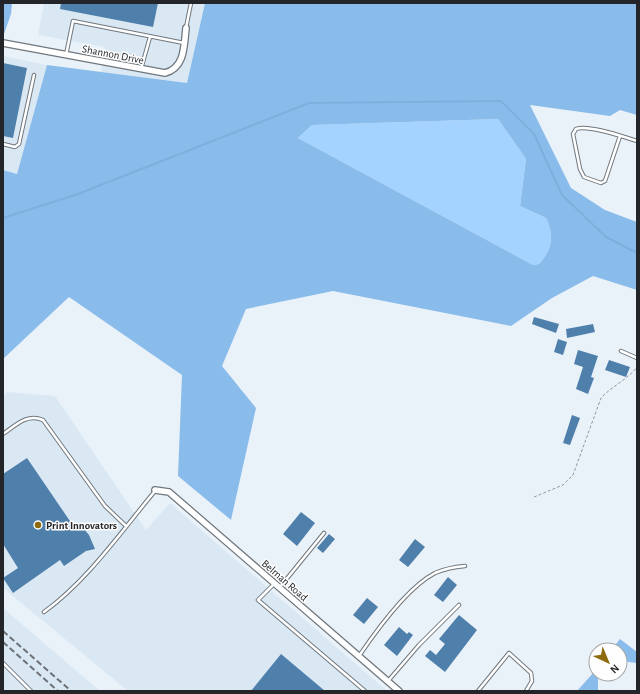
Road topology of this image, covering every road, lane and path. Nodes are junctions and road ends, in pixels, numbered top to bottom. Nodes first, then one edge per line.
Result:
1 (191, 3) edge
2 (186, 28) joint
3 (150, 37) junction
4 (3, 43) edge
5 (184, 43) junction
6 (66, 55) junction
7 (141, 70) junction
8 (34, 75) dead end
9 (620, 136) junction
10 (637, 141) edge
11 (3, 144) edge
12 (621, 351) dead end
13 (637, 358) edge
14 (637, 367) edge
15 (3, 434) edge
16 (155, 490) joint
17 (534, 496) dead end
18 (126, 526) junction
19 (324, 533) dead end
20 (465, 566) dead end
21 (276, 586) junction
22 (459, 606) dead end
23 (44, 612) dead end
24 (359, 657) junction
25 (3, 663) edge
26 (388, 682) junction
27 (31, 691) edge
28 (365, 691) edge
29 (399, 691) edge
30 (478, 691) edge
31 (526, 691) edge

1 - 2 lane
2 - 5 street, Shannon Drive
3 - 5 lane
3 - 6 lane
3 - 7 lane
4 - 6 street, Shannon Drive
5 - 7 street, Shannon Drive
6 - 7 street, Shannon Drive
8 - 11 lane
9 - 9 lane
9 - 10 lane
12 - 13 lane
14 - 17 path
15 - 18 lane
16 - 18 lane
16 - 21 street, Belman Road
18 - 23 lane
19 - 21 lane
20 - 24 lane
21 - 24 street, Belman Road
21 - 28 lane
22 - 26 lane
24 - 26 street, Belman Road
25 - 27 lane
26 - 29 street, Belman Road
30 - 31 lane

